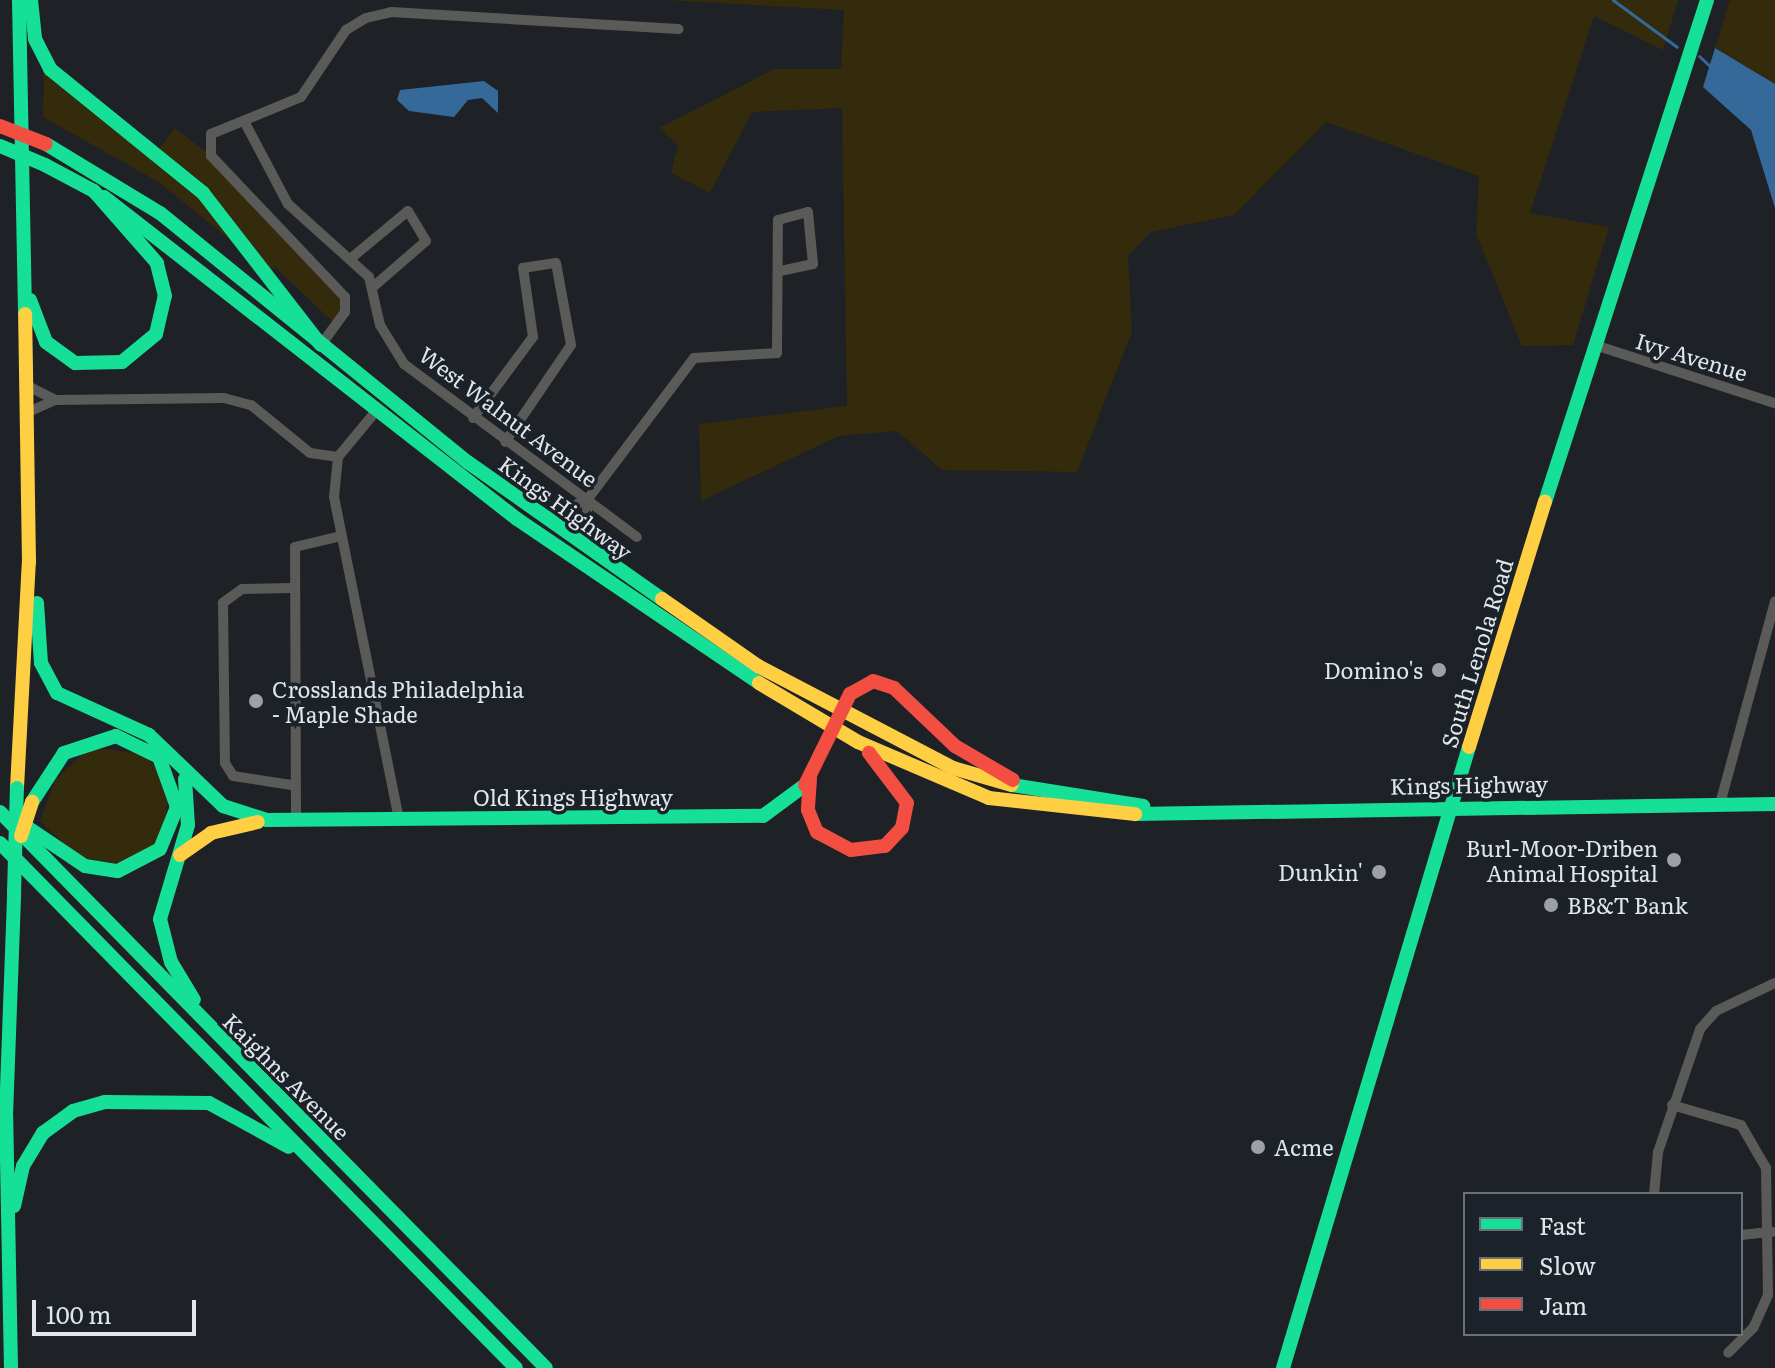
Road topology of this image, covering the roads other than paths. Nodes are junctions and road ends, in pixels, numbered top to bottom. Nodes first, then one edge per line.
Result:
1 (19, 0) edge
2 (31, 0) edge
3 (1707, 0) edge
4 (678, 29) dead end
5 (244, 121) junction
6 (0, 126) edge
7 (0, 146) edge
8 (94, 191) junction
9 (21, 249) junction
10 (350, 259) junction
11 (780, 271) junction
12 (374, 286) junction
13 (321, 345) junction
14 (1598, 346) junction
15 (26, 385) junction
16 (55, 400) junction
17 (1775, 403) edge
18 (376, 411) junction
19 (26, 413) junction
20 (473, 418) junction
21 (505, 442) junction
22 (338, 457) junction
23 (587, 500) junction
24 (543, 518) junction
25 (341, 536) junction
26 (637, 537) dead end
27 (589, 551) junction
28 (29, 562) junction
29 (291, 588) junction
30 (1775, 601) edge
31 (840, 714) junction
32 (833, 729) junction
33 (858, 742) junction
34 (177, 758) junction
35 (811, 776) junction
36 (291, 785) junction
37 (1031, 790) junction
38 (1720, 804) junction
39 (1775, 804) edge
40 (1452, 806) junction
41 (1163, 810) junction
42 (0, 812) edge
43 (267, 820) junction
44 (399, 820) junction
45 (296, 821) junction
46 (0, 843) edge
47 (17, 846) junction
48 (178, 856) junction
49 (1775, 983) edge
50 (233, 1054) junction
51 (1672, 1105) junction
52 (305, 1155) junction
53 (1654, 1192) edge
54 (7, 1232) junction
55 (1772, 1232) junction
56 (1743, 1235) edge
57 (1743, 1334) edge
58 (1742, 1336) edge
59 (1728, 1353) dead end
60 (11, 1368) edge
61 (516, 1368) edge
62 (546, 1368) edge
63 (1283, 1368) edge

1 - 9 main road
2 - 13 main road
3 - 14 main road, South Lenola Road
4 - 5 street
5 - 10 street, West Walnut Avenue
5 - 13 street
6 - 13 main road, Kings Highway, bridge
7 - 8 main road, Kings Highway, bridge
8 - 9 main road
8 - 18 main road, Kings Highway
9 - 15 main road
10 - 12 street, West Walnut Avenue
10 - 12 street
11 - 11 street
11 - 23 street
12 - 20 street, West Walnut Avenue
13 - 24 main road, Kings Highway
14 - 17 street, Ivy Avenue
14 - 40 main road, South Lenola Road
15 - 16 street
15 - 19 main road
16 - 19 street
16 - 22 street
18 - 22 street
18 - 32 main road, Kings Highway
19 - 28 main road
20 - 21 street, West Walnut Avenue
20 - 21 street
21 - 23 street, West Walnut Avenue
22 - 25 street
23 - 24 street
23 - 26 street, West Walnut Avenue
23 - 27 street
24 - 27 main road, Kings Highway
25 - 29 street
25 - 44 street
27 - 31 main road, Kings Highway
28 - 34 main road
28 - 47 main road, bridge
29 - 36 street
29 - 36 street
30 - 38 street
31 - 32 main road, Old Kings Highway
31 - 37 main road, Kings Highway
31 - 37 main road, Old Kings Highway
32 - 33 main road
32 - 35 main road, Old Kings Highway
33 - 35 main road
33 - 41 main road, Kings Highway
34 - 43 main road
34 - 48 main road
35 - 44 main road, Old Kings Highway
36 - 45 street
37 - 41 main road, Kings Highway
38 - 39 main road, Kings Highway
38 - 40 main road, Kings Highway
40 - 41 main road, Kings Highway
40 - 63 main road, South Lenola Road
42 - 47 main road, bridge
42 - 50 main road, Kaighns Avenue
43 - 45 main road, Old Kings Highway
43 - 48 main road
44 - 45 main road, Old Kings Highway
46 - 52 main road, Kaighns Avenue
47 - 54 main road, bridge
48 - 50 main road
49 - 51 street
50 - 62 main road, Kaighns Avenue
51 - 53 street
51 - 55 street
52 - 54 main road
52 - 61 main road, Kaighns Avenue
54 - 60 main road
55 - 56 street
55 - 57 street
58 - 59 street

